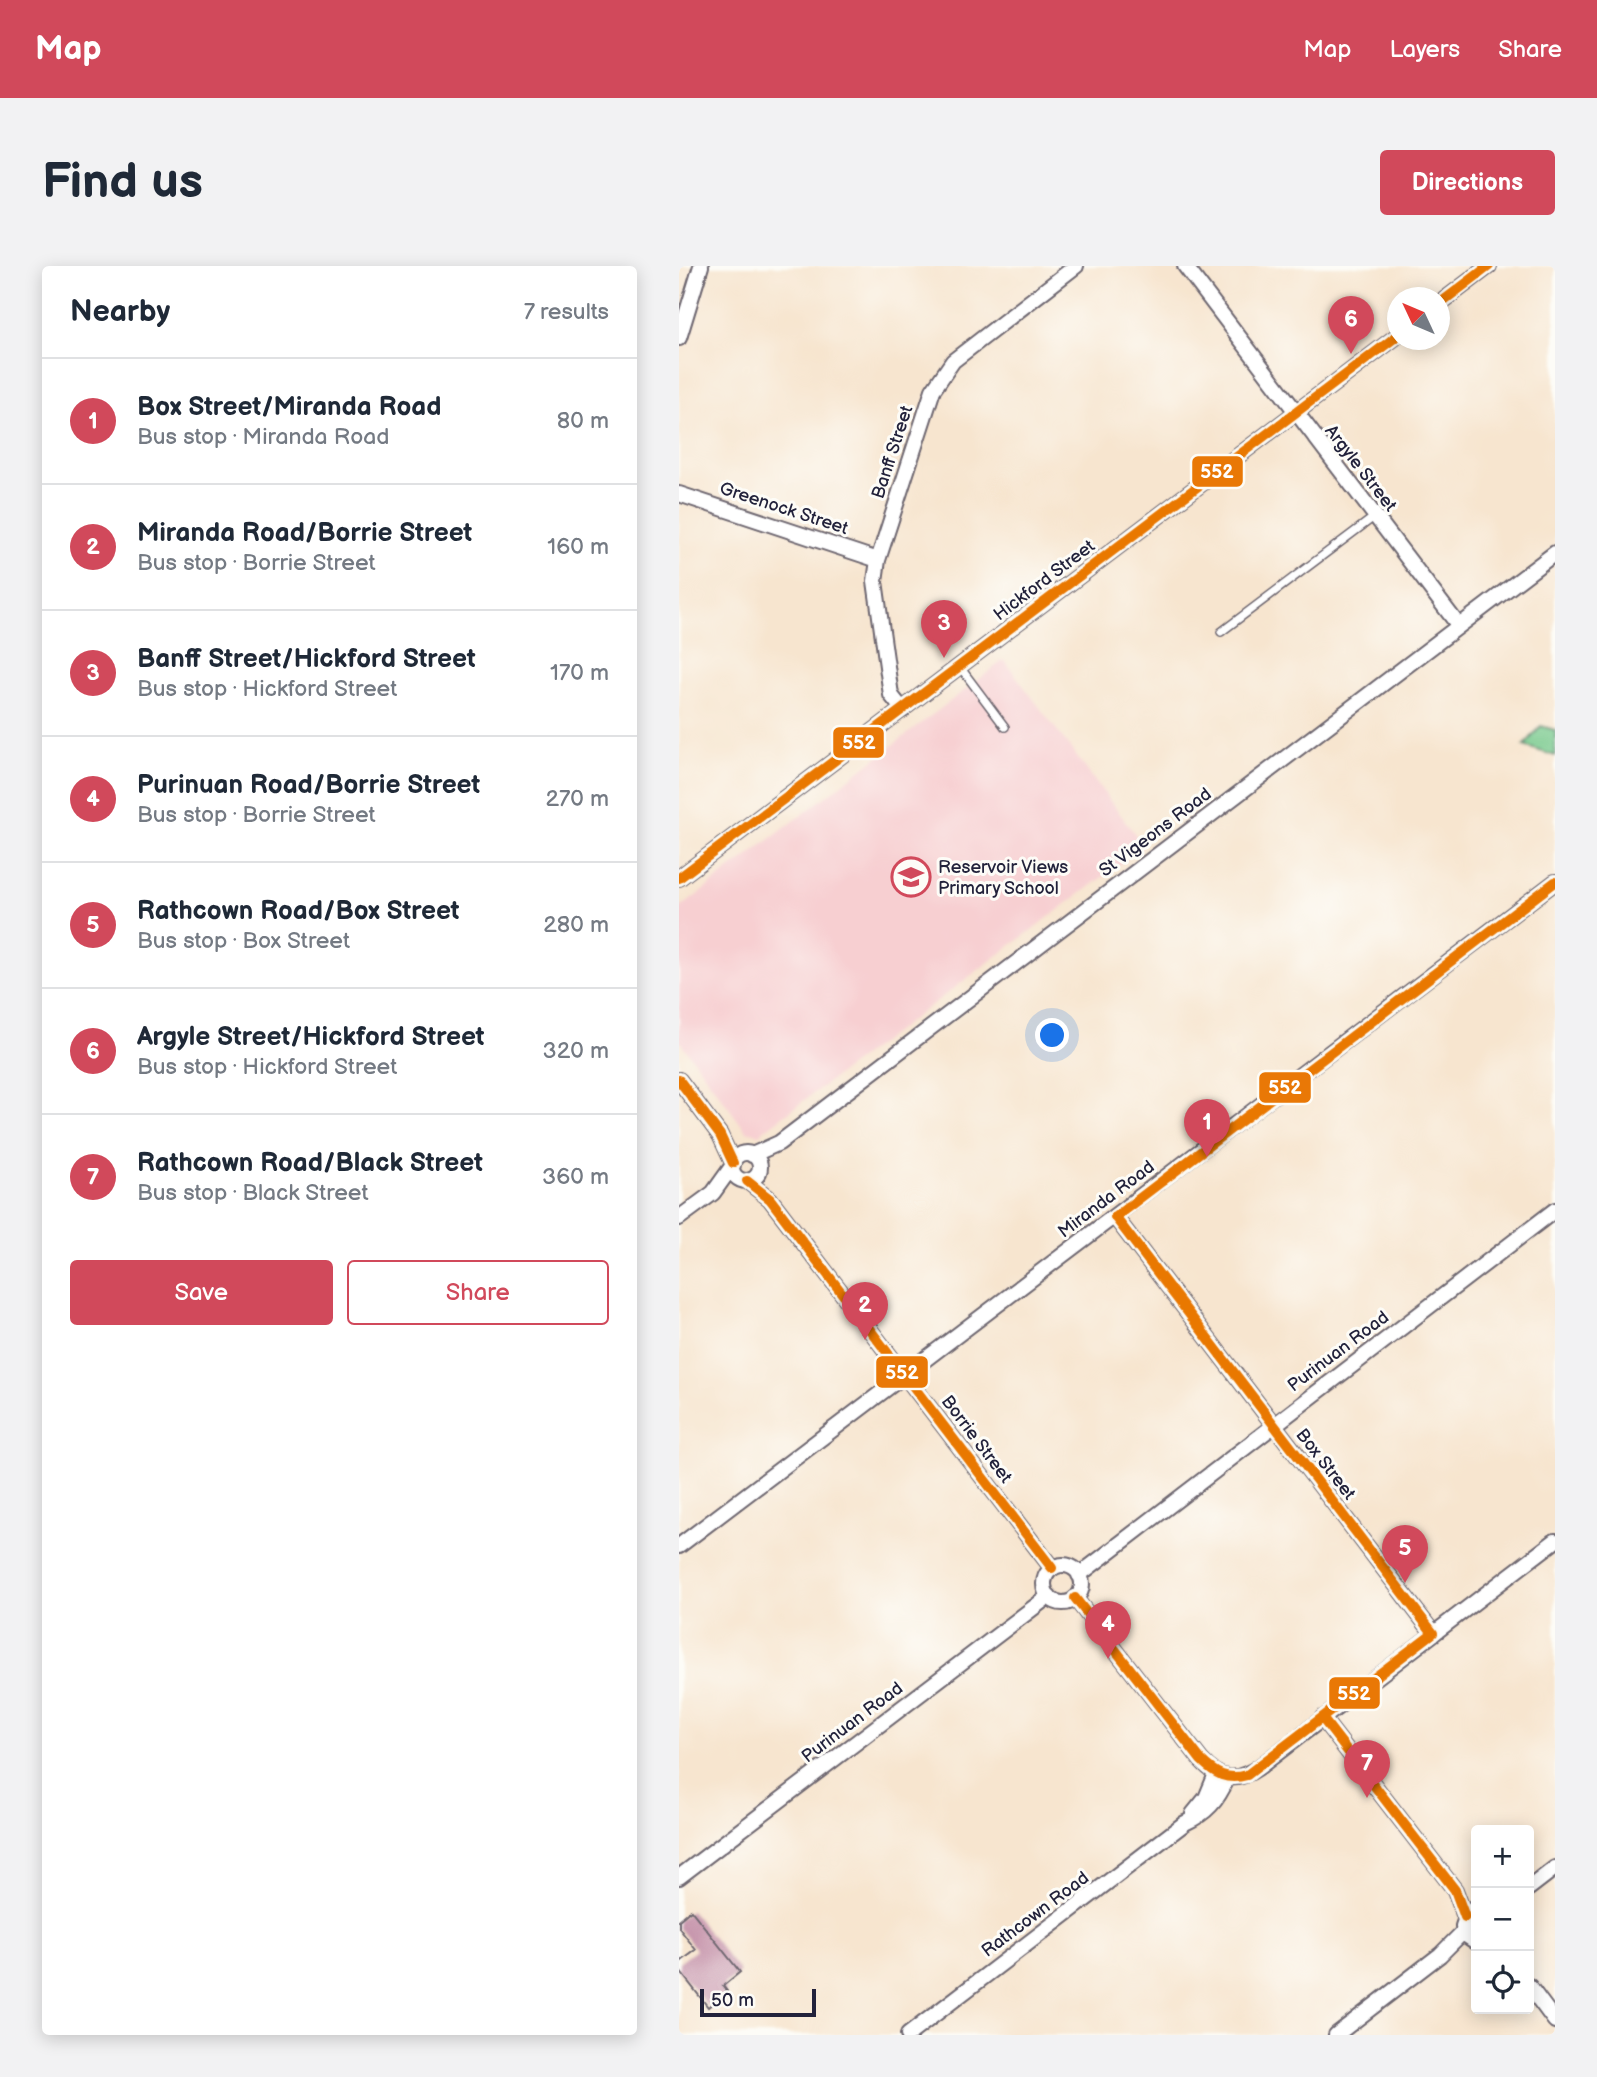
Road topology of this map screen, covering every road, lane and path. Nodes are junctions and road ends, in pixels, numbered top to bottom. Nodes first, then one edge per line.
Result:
1 (701, 266) edge
2 (1076, 266) edge
3 (1185, 266) edge
4 (1489, 266) edge
5 (1450, 296) edge
6 (679, 338) edge
7 (1387, 344) edge
8 (1295, 414) junction
9 (679, 494) edge
10 (1374, 517) junction
11 (1555, 553) edge
12 (878, 560) junction
13 (1459, 626) junction
14 (1221, 632) dead end
15 (960, 667) junction
16 (903, 710) junction
17 (1005, 727) dead end
18 (679, 878) edge
19 (1555, 882) edge
20 (679, 1080) edge
21 (720, 1135) junction
22 (754, 1162) junction
23 (733, 1164) junction
24 (743, 1181) junction
25 (713, 1193) junction
26 (770, 1199) junction
27 (1555, 1210) edge
28 (1115, 1217) junction
29 (679, 1218) edge
30 (904, 1374) junction
31 (1272, 1425) junction
32 (1555, 1541) edge
33 (679, 1546) edge
34 (1052, 1568) junction
35 (1079, 1575) junction
36 (1049, 1596) junction
37 (1075, 1598) junction
38 (1433, 1633) junction
39 (1322, 1718) junction
40 (1222, 1776) junction
41 (1555, 1868) edge
42 (679, 1877) edge
43 (1534, 1884) edge
44 (1471, 1921) edge
45 (1471, 1924) edge
46 (1534, 1993) edge
47 (1555, 2021) edge
48 (908, 2035) edge
49 (1336, 2035) edge

1 - 6 street
2 - 12 street, Banff Street
3 - 8 street, Argyle Street
4 - 5 street
7 - 8 street, Hickford Street
8 - 10 street, Argyle Street
8 - 15 street, Hickford Street
9 - 12 street, Greenock Street
10 - 13 street, Argyle Street
10 - 14 lane
11 - 13 street, St Vigeons Road
12 - 16 street, Banff Street
13 - 22 street, St Vigeons Road
15 - 16 street, Hickford Street
15 - 17 lane
16 - 18 street, Hickford Street
19 - 28 street, Miranda Road
20 - 21 street
21 - 22 street
21 - 23 street
22 - 23 street
22 - 24 street
22 - 26 street, Borrie Street
23 - 24 street
23 - 25 street
24 - 25 street
24 - 26 street, Borrie Street
25 - 29 street
26 - 30 street, Borrie Street
27 - 31 street, Purinuan Road
28 - 30 street, Miranda Road
28 - 31 street, Box Street
30 - 33 street, Miranda Road
30 - 34 street, Borrie Street
31 - 35 street, Purinuan Road
31 - 38 street, Box Street
32 - 38 street
34 - 35 street
34 - 36 street
35 - 37 street
36 - 37 street
36 - 42 street, Purinuan Road
37 - 40 street
38 - 39 street
39 - 40 street
39 - 44 street
40 - 48 street, Rathcown Road
41 - 43 street
45 - 49 street
46 - 47 street

